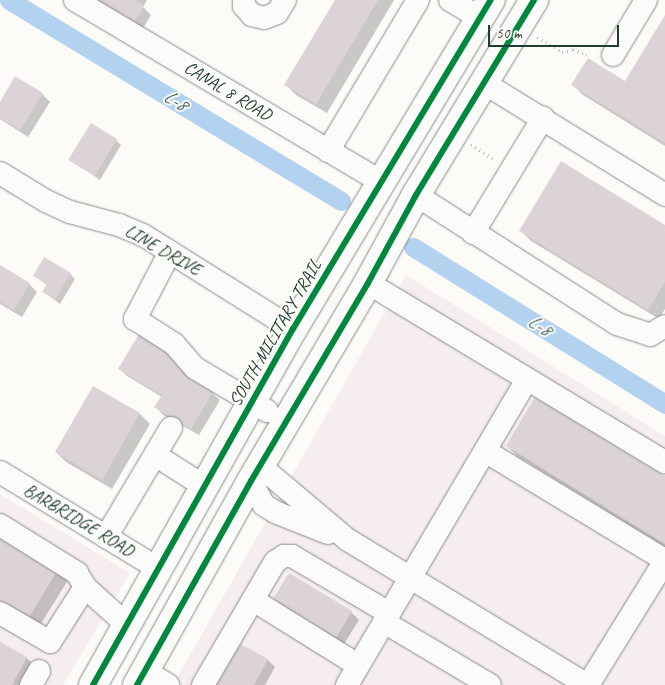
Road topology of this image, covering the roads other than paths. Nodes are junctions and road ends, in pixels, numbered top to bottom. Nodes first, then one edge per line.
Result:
1 (75, 0) edge
2 (244, 0) edge
3 (285, 0) edge
4 (418, 0) edge
5 (450, 0) edge
6 (534, 0) edge
7 (646, 0) edge
8 (486, 9) edge
9 (613, 55) dead end
10 (484, 82) junction
11 (544, 118) junction
12 (328, 150) junction
13 (0, 173) edge
14 (380, 181) junction
15 (416, 195) junction
16 (665, 195) edge
17 (473, 233) junction
18 (170, 252) junction
19 (329, 267) junction
20 (368, 283) junction
21 (665, 326) edge
22 (293, 329) junction
23 (527, 380) junction
24 (260, 406) junction
25 (171, 428) dead end
26 (485, 451) junction
27 (155, 455) junction
28 (665, 462) edge
29 (0, 472) edge
30 (256, 474) junction
31 (204, 486) junction
32 (0, 524) edge
33 (106, 537) junction
34 (665, 561) edge
35 (157, 568) junction
36 (409, 577) junction
37 (85, 587) junction
38 (253, 600) junction
39 (0, 613) edge
40 (386, 617) junction
41 (126, 624) junction
42 (358, 665) junction
43 (141, 678) edge
44 (93, 685) edge
45 (120, 685) edge
46 (168, 685) edge
47 (203, 685) edge
48 (347, 685) edge
49 (490, 685) edge
50 (588, 685) edge

1 - 12 street, CANAL 8 ROAD
2 - 3 street
4 - 12 street
5 - 8 street
6 - 10 main road
7 - 9 street
8 - 14 main road, SOUTH MILITARY TRAIL
10 - 11 street
10 - 15 main road
11 - 16 street
11 - 17 street
12 - 14 street, CANAL 8 ROAD
13 - 18 street, LINE DRIVE
14 - 19 main road, SOUTH MILITARY TRAIL
15 - 17 street
15 - 20 main road
17 - 21 street
18 - 22 street, LINE DRIVE
18 - 24 street
19 - 22 main road, SOUTH MILITARY TRAIL
19 - 24 main road
20 - 23 street
20 - 30 main road
22 - 24 main road, SOUTH MILITARY TRAIL
23 - 26 street
23 - 28 street
24 - 30 main road
24 - 31 main road, SOUTH MILITARY TRAIL
25 - 27 street
26 - 34 street
26 - 36 street
27 - 31 street
27 - 33 street
29 - 33 street, BARBRIDGE ROAD
30 - 36 street
30 - 43 main road
31 - 35 main road, SOUTH MILITARY TRAIL
31 - 45 main road
32 - 37 street
33 - 35 street, BARBRIDGE ROAD
34 - 50 street
35 - 41 main road, SOUTH MILITARY TRAIL
36 - 40 street
36 - 50 street
37 - 39 street
37 - 41 street
38 - 40 street
38 - 42 street
38 - 47 street
40 - 42 street
40 - 49 street
41 - 44 main road, SOUTH MILITARY TRAIL
42 - 48 street
43 - 46 street

